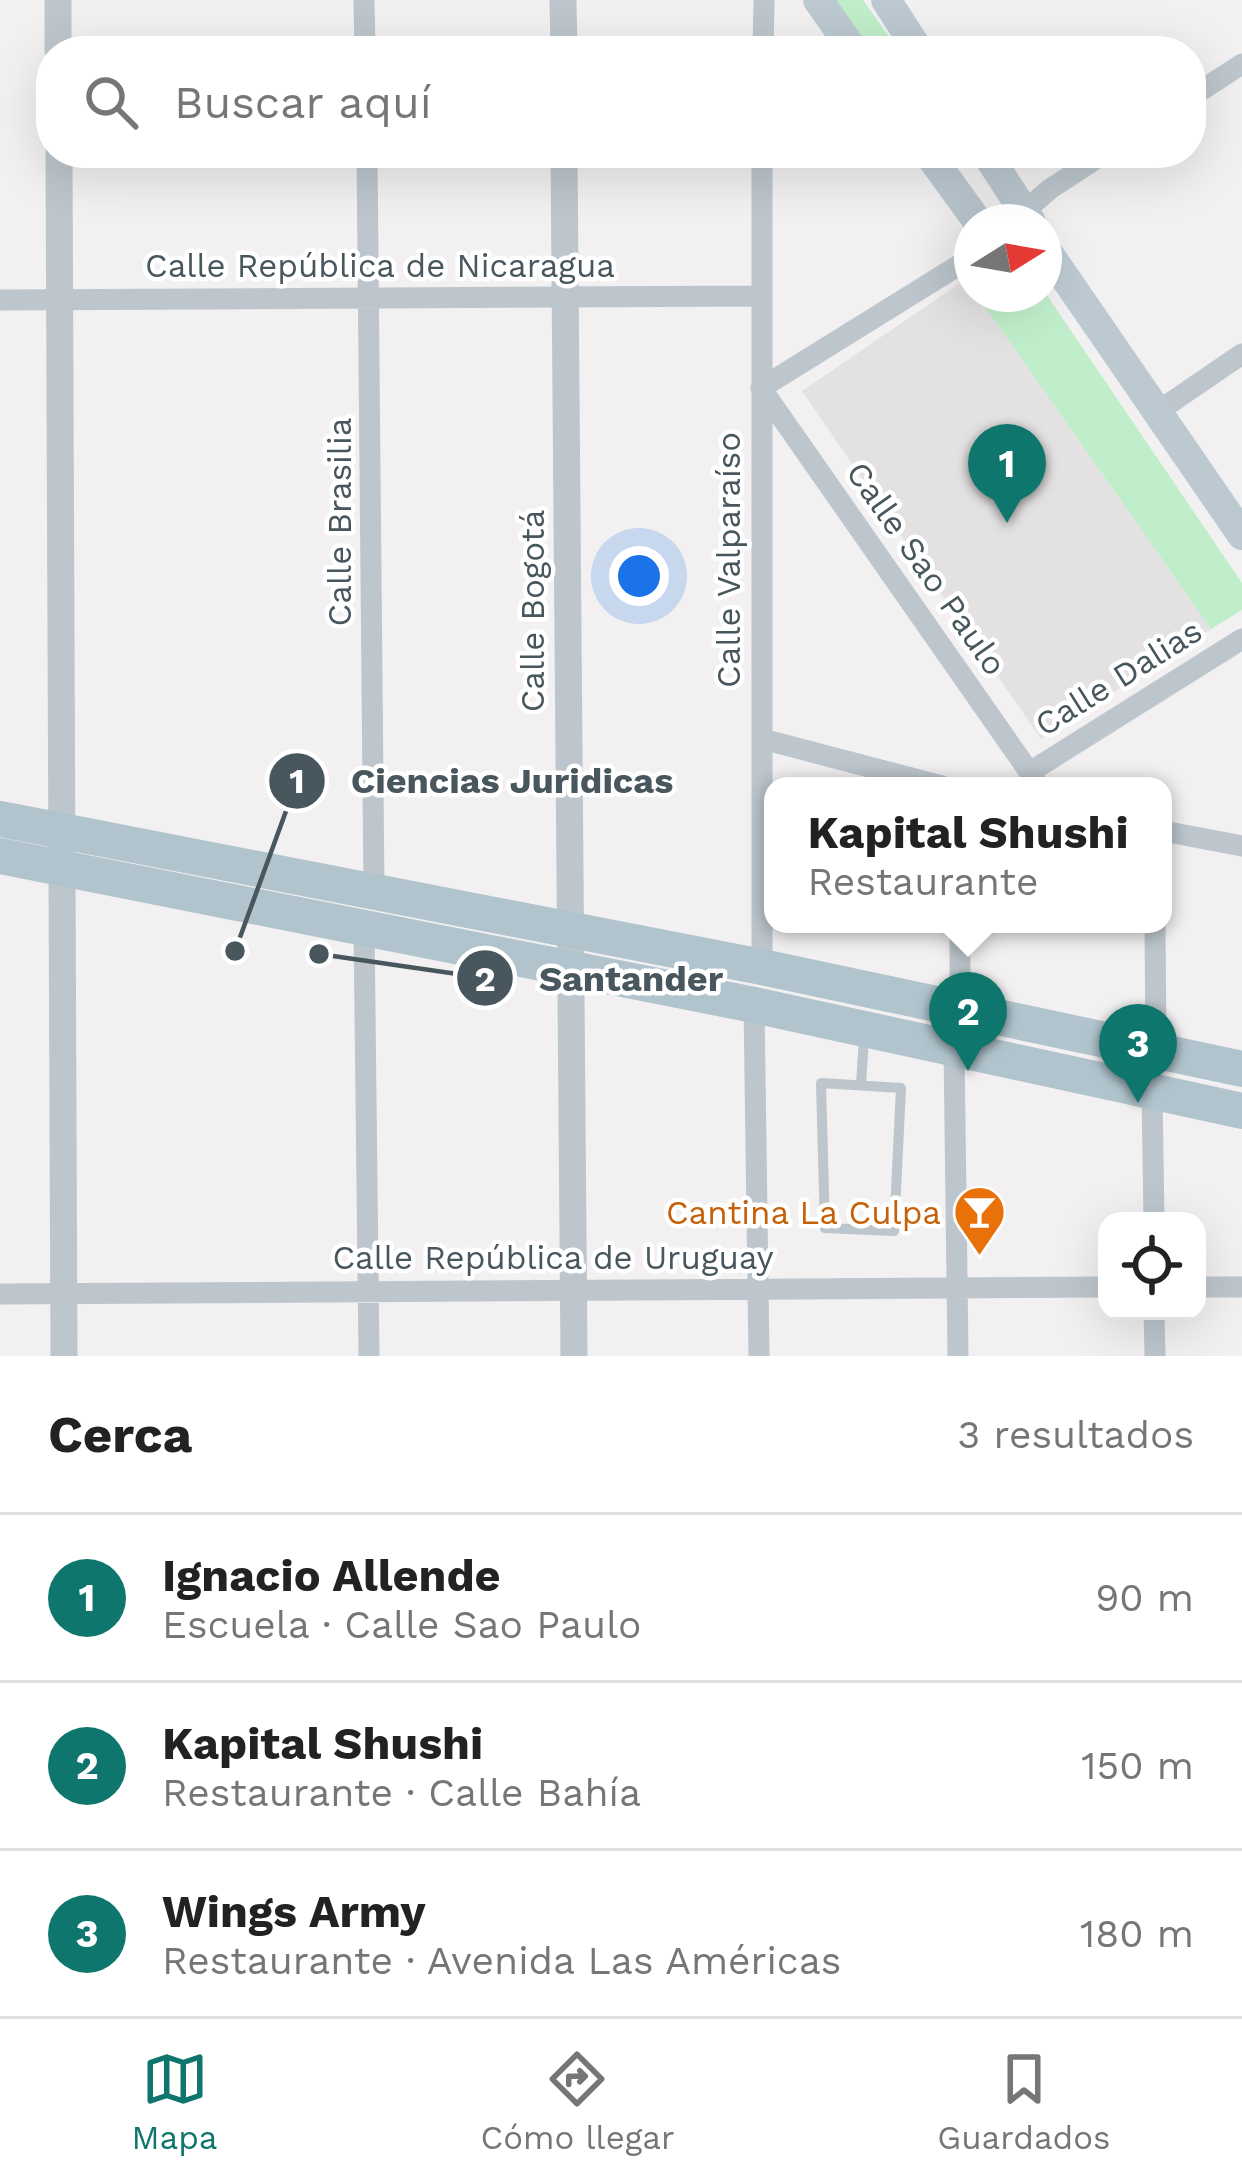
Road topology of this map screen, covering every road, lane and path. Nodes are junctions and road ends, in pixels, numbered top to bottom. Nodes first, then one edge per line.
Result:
1 (58, 0) edge
2 (364, 0) edge
3 (563, 0) edge
4 (764, 0) edge
5 (818, 0) edge
6 (886, 0) edge
7 (58, 36) edge
8 (365, 36) edge
9 (564, 36) edge
10 (763, 36) edge
11 (843, 36) edge
12 (910, 36) edge
13 (1242, 64) edge
14 (1206, 87) edge
15 (59, 168) edge
16 (368, 168) edge
17 (565, 168) edge
18 (762, 168) edge
19 (939, 168) edge
20 (995, 168) edge
21 (1087, 168) edge
22 (965, 204) edge
23 (1015, 204) edge
24 (1041, 204) edge
25 (954, 267) edge
26 (1062, 277) edge
27 (566, 296) junction
28 (761, 296) junction
29 (371, 298) junction
30 (0, 300) edge
31 (60, 300) junction
32 (1242, 354) edge
33 (761, 388) junction
34 (1157, 412) junction
35 (1242, 535) edge
36 (1242, 639) edge
37 (762, 739) junction
38 (908, 777) edge
39 (1033, 777) edge
40 (1037, 777) edge
41 (0, 819) edge
42 (1172, 833) edge
43 (1242, 846) edge
44 (62, 849) junction
45 (0, 856) edge
46 (369, 908) junction
47 (571, 932) junction
48 (960, 933) edge
49 (1154, 933) edge
50 (762, 967) junction
51 (571, 971) junction
52 (754, 1006) junction
53 (960, 1010) junction
54 (865, 1029) junction
55 (954, 1048) junction
56 (1156, 1049) junction
57 (1242, 1069) edge
58 (860, 1084) junction
59 (1153, 1093) junction
60 (1242, 1111) edge
61 (1154, 1212) edge
62 (1098, 1287) edge
63 (1206, 1287) edge
64 (1242, 1287) edge
65 (758, 1288) junction
66 (957, 1288) junction
67 (574, 1290) junction
68 (368, 1291) junction
69 (64, 1293) junction
70 (0, 1294) edge
71 (1154, 1320) edge
72 (64, 1356) edge
73 (369, 1356) edge
74 (574, 1356) edge
75 (759, 1356) edge
76 (958, 1356) edge
77 (1155, 1356) edge

1 - 7 street
2 - 8 street
3 - 9 street
4 - 10 street
5 - 11 main road
6 - 12 main road
13 - 14 street
15 - 31 street
16 - 29 street, Calle Brasilia
17 - 27 street, Calle Bogotá
18 - 28 street, Calle Valparaíso
19 - 22 main road
20 - 23 main road
21 - 24 street
25 - 33 street
26 - 34 main road
27 - 28 street, Calle República de Nicaragua
27 - 29 street, Calle República de Nicaragua
27 - 47 street, Calle Bogotá
28 - 33 street, Calle Valparaíso
29 - 31 street, Calle República de Nicaragua
29 - 46 street, Calle Brasilia
30 - 31 street, Calle República de Nicaragua
31 - 44 street
32 - 34 street
33 - 37 street, Calle Valparaíso
33 - 39 street, Calle Sao Paulo
34 - 35 main road
36 - 40 street, Calle Dalias
37 - 38 street
37 - 50 street, Calle Valparaíso
41 - 44 main road
42 - 43 street
44 - 45 main road
44 - 46 main road
44 - 69 street
46 - 47 main road
46 - 51 main road
46 - 68 street, Calle Brasilia
47 - 50 main road
47 - 51 street, Calle Bogotá
48 - 53 street
49 - 56 street
50 - 53 main road
51 - 52 main road
51 - 67 street, Calle Bogotá
52 - 54 main road
52 - 65 street
53 - 56 main road
54 - 55 main road
54 - 58 lane
55 - 59 main road
55 - 66 street
56 - 57 main road
58 - 58 lane
59 - 60 main road
59 - 61 street
62 - 66 street, Calle República de Uruguay
63 - 64 street
65 - 66 street, Calle República de Uruguay
65 - 67 street, Calle República de Uruguay
65 - 75 street
66 - 76 street
67 - 68 street, Calle República de Uruguay
67 - 74 street, Calle Bogotá
68 - 69 street, Calle República de Uruguay
68 - 73 street, Calle Brasilia
69 - 70 street, Calle República de Uruguay
69 - 72 street
71 - 77 street

